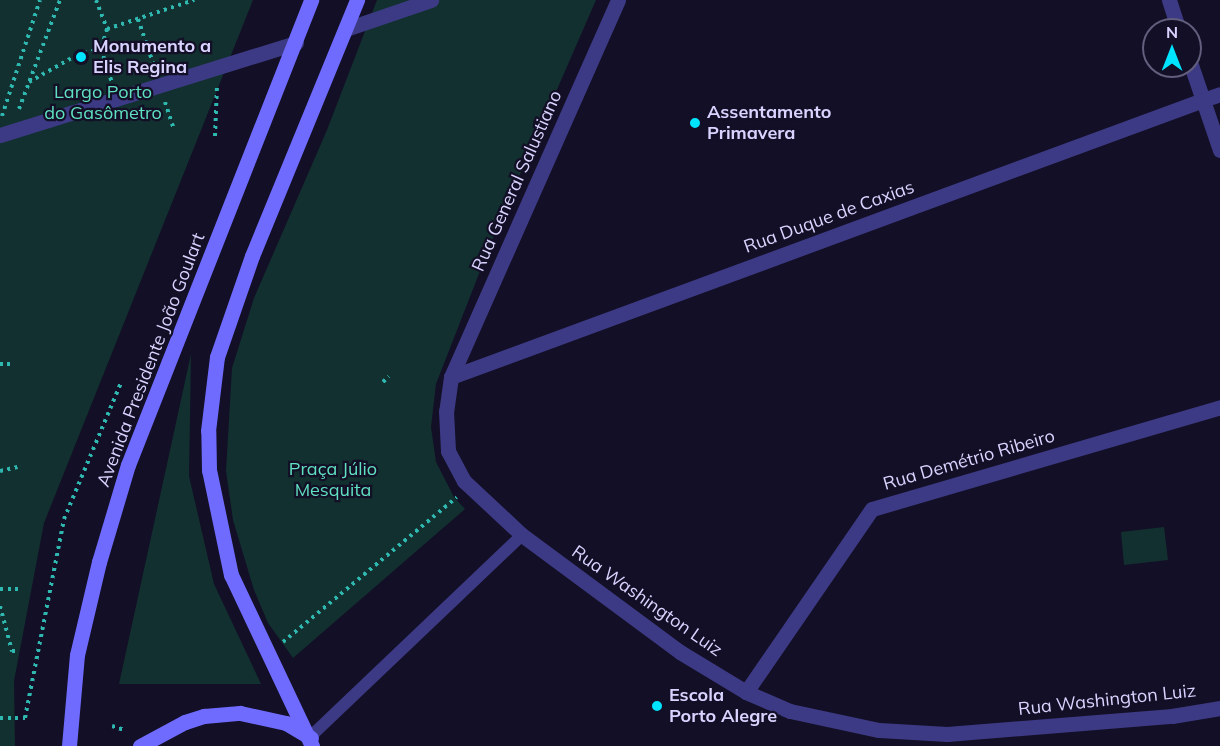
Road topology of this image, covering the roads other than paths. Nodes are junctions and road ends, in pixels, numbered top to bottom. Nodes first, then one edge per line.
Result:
1 (312, 0) edge
2 (357, 0) edge
3 (430, 0) edge
4 (618, 0) edge
5 (1169, 0) edge
6 (1175, 18) edge
7 (346, 29) junction
8 (296, 43) junction
9 (1195, 78) edge
10 (1220, 94) edge
11 (1203, 100) junction
12 (3, 130) edge
13 (1220, 150) edge
14 (451, 377) junction
15 (1220, 407) edge
16 (522, 535) junction
17 (746, 692) junction
18 (1220, 708) edge
19 (311, 741) edge
20 (69, 746) edge
21 (140, 746) edge
22 (323, 746) edge

1 - 8 main road, Avenida Presidente João Goulart
2 - 7 main road
3 - 7 street
4 - 14 street, Rua General Salustiano
5 - 6 street
7 - 19 main road
8 - 12 street
8 - 20 main road, Avenida Presidente João Goulart
9 - 11 street
10 - 11 street, Rua Duque de Caxias
11 - 13 street
11 - 14 street, Rua Duque de Caxias
14 - 16 street, Rua Washington Luiz
15 - 17 street, Rua Demétrio Ribeiro
16 - 17 street, Rua Washington Luiz
16 - 19 lane
17 - 18 street, Rua Washington Luiz
19 - 21 main road
19 - 22 main road

